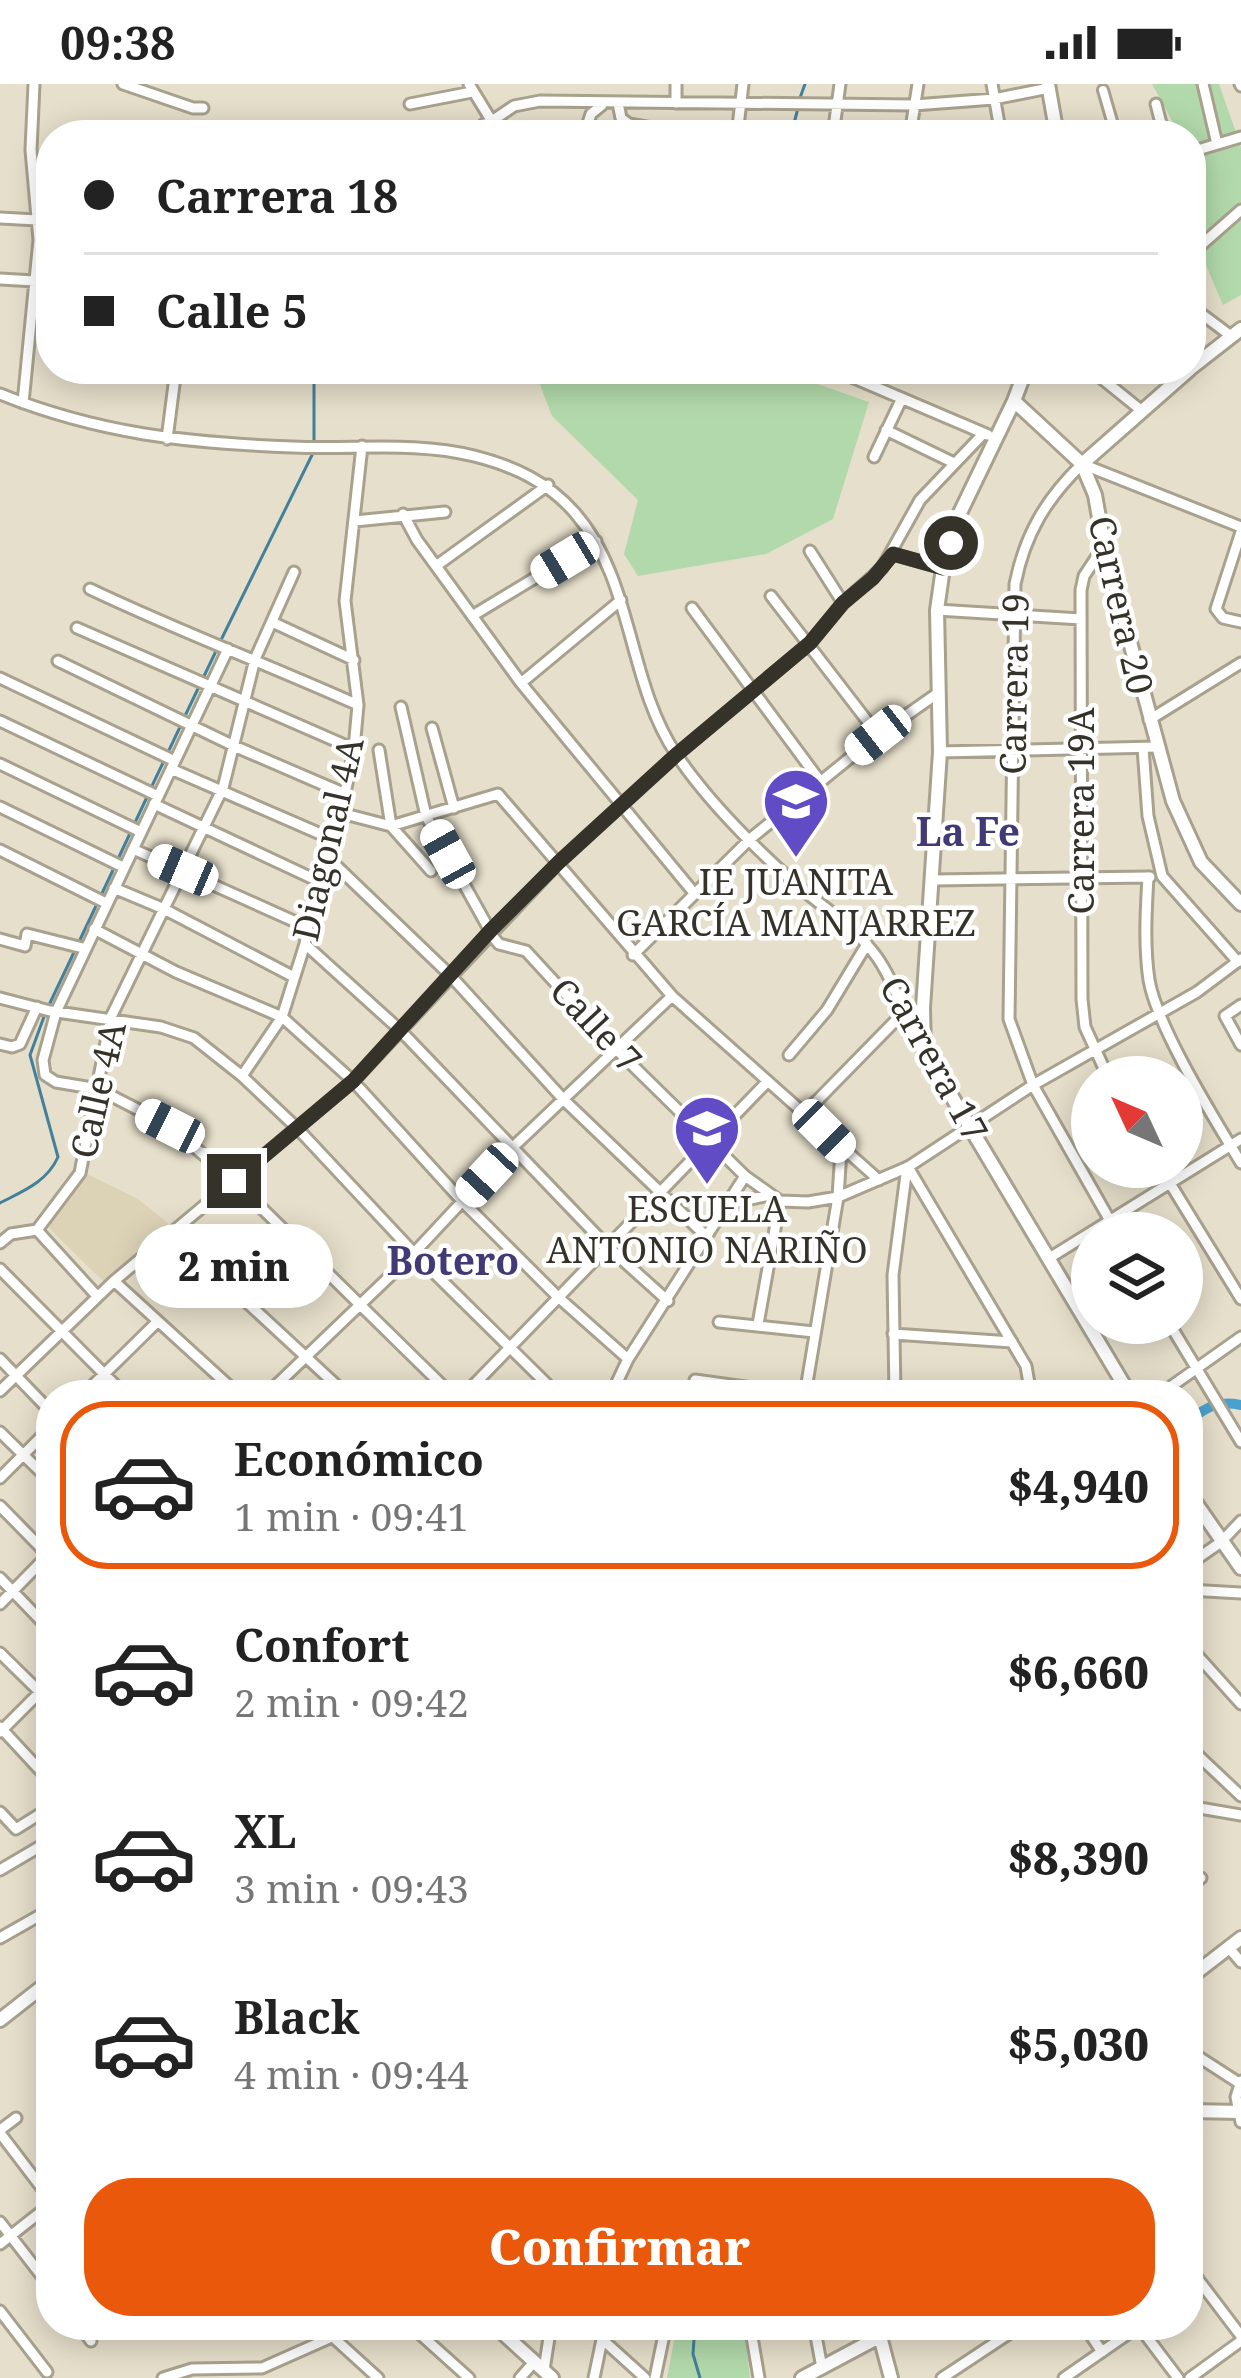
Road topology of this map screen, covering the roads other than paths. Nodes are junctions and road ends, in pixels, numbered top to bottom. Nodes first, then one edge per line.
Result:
1 (34, 84) edge
2 (123, 84) edge
3 (676, 84) edge
4 (743, 84) edge
5 (840, 84) edge
6 (918, 84) edge
7 (992, 84) edge
8 (1203, 84) edge
9 (1048, 86) edge
10 (471, 88) edge
11 (1102, 90) dead end
12 (994, 99) junction
13 (618, 103) junction
14 (676, 103) junction
15 (410, 104) dead end
16 (604, 104) junction
17 (740, 104) junction
18 (838, 104) junction
19 (1156, 104) dead end
20 (914, 105) junction
21 (203, 108) dead end
22 (487, 120) edge
23 (491, 120) edge
24 (589, 120) edge
25 (624, 120) edge
26 (738, 120) edge
27 (835, 120) edge
28 (912, 120) edge
29 (998, 120) edge
30 (1054, 120) edge
31 (1111, 120) edge
32 (1160, 120) edge
33 (1241, 137) edge
34 (1216, 144) junction
35 (1206, 147) edge
36 (36, 208) edge
37 (1241, 210) edge
38 (0, 218) edge
39 (36, 220) edge
40 (1206, 238) edge
41 (36, 250) edge
42 (0, 280) edge
43 (35, 281) junction
44 (1206, 315) edge
45 (1236, 333) edge
46 (1206, 356) edge
47 (174, 384) edge
48 (868, 384) edge
49 (1020, 384) edge
50 (1109, 384) edge
51 (1171, 384) edge
52 (0, 394) edge
53 (902, 398) junction
54 (1014, 401) junction
55 (23, 403) junction
56 (1142, 410) junction
57 (886, 430) junction
58 (990, 436) junction
59 (166, 439) junction
60 (362, 446) junction
61 (874, 457) dead end
62 (954, 463) junction
63 (1082, 464) junction
64 (548, 485) junction
65 (445, 512) dead end
66 (403, 514) junction
67 (355, 521) junction
68 (1241, 529) edge
69 (596, 541) junction
70 (1103, 547) junction
71 (810, 551) dead end
72 (893, 554) junction
73 (436, 566) junction
74 (943, 568) junction
75 (294, 572) dead end
76 (90, 589) dead end
77 (771, 596) dead end
78 (621, 600) junction
79 (843, 603) junction
80 (692, 608) dead end
81 (937, 610) junction
82 (1012, 614) junction
83 (472, 616) junction
84 (1081, 620) junction
85 (272, 622) junction
86 (1241, 622) edge
87 (77, 628) dead end
88 (810, 643) junction
89 (221, 646) junction
90 (255, 659) junction
91 (354, 660) junction
92 (58, 661) dead end
93 (1241, 663) edge
94 (0, 678) edge
95 (521, 683) junction
96 (210, 687) junction
97 (751, 693) junction
98 (938, 693) junction
99 (245, 702) junction
100 (358, 705) junction
101 (401, 707) dead end
102 (0, 721) edge
103 (1149, 721) junction
104 (193, 726) junction
105 (432, 728) dead end
106 (878, 735) junction
107 (234, 746) junction
108 (354, 748) junction
109 (1150, 748) junction
110 (379, 750) dead end
111 (1012, 750) junction
112 (1080, 750) junction
113 (940, 752) junction
114 (676, 755) junction
115 (169, 760) junction
116 (0, 764) edge
117 (1165, 775) junction
118 (1147, 779) junction
119 (820, 781) junction
120 (223, 788) junction
121 (344, 793) junction
122 (151, 796) junction
123 (621, 804) junction
124 (0, 807) edge
125 (454, 808) junction
126 (341, 813) junction
127 (427, 816) junction
128 (391, 826) junction
129 (204, 827) junction
130 (134, 829) junction
131 (332, 838) junction
132 (750, 838) junction
133 (133, 849) junction
134 (0, 850) edge
135 (325, 855) junction
136 (559, 862) junction
137 (116, 863) junction
138 (183, 870) junction
139 (431, 871) dead end
140 (1148, 877) junction
141 (1162, 877) junction
142 (316, 880) junction
143 (934, 880) junction
144 (1082, 880) junction
145 (1011, 881) junction
146 (114, 888) junction
147 (694, 893) junction
148 (99, 900) junction
149 (1241, 904) edge
150 (164, 909) junction
151 (307, 927) junction
152 (94, 929) junction
153 (491, 930) junction
154 (0, 939) edge
155 (305, 944) junction
156 (867, 944) junction
157 (77, 946) junction
158 (142, 952) junction
159 (633, 955) junction
160 (1240, 961) edge
161 (450, 975) junction
162 (294, 976) junction
163 (672, 996) junction
164 (0, 998) edge
165 (1241, 1005) edge
166 (923, 1008) junction
167 (46, 1010) junction
168 (1159, 1013) junction
169 (902, 1014) junction
170 (111, 1017) junction
171 (282, 1017) junction
172 (400, 1030) junction
173 (0, 1044) edge
174 (1241, 1045) edge
175 (617, 1050) junction
176 (924, 1050) junction
177 (1094, 1051) junction
178 (789, 1055) dead end
179 (1097, 1056) edge
180 (242, 1076) junction
181 (353, 1081) junction
182 (766, 1082) junction
183 (1033, 1085) junction
184 (98, 1089) junction
185 (564, 1100) junction
186 (806, 1113) junction
187 (969, 1124) junction
188 (298, 1129) junction
189 (709, 1142) junction
190 (1236, 1142) edge
191 (512, 1148) junction
192 (842, 1150) junction
193 (1241, 1161) edge
194 (1203, 1162) edge
195 (908, 1167) junction
196 (745, 1175) junction
197 (879, 1180) junction
198 (234, 1181) junction
199 (1161, 1188) edge
200 (1172, 1188) edge
201 (661, 1192) junction
202 (774, 1198) junction
203 (838, 1198) junction
204 (463, 1202) junction
205 (728, 1204) junction
206 (1105, 1212) edge
207 (1123, 1212) edge
208 (37, 1230) junction
209 (172, 1233) junction
210 (707, 1237) junction
211 (0, 1244) edge
212 (1071, 1244) edge
213 (607, 1246) junction
214 (414, 1252) junction
215 (1051, 1257) junction
216 (0, 1269) edge
217 (114, 1281) junction
218 (97, 1296) junction
219 (558, 1297) junction
220 (1241, 1299) edge
221 (668, 1301) junction
222 (360, 1303) junction
223 (719, 1322) dead end
224 (156, 1323) junction
225 (758, 1324) junction
226 (61, 1331) junction
227 (814, 1332) junction
228 (893, 1334) junction
229 (1241, 1337) edge
230 (1012, 1342) junction
231 (1181, 1344) edge
232 (508, 1347) junction
233 (307, 1355) junction
234 (0, 1359) edge
235 (628, 1359) junction
236 (1196, 1370) junction
237 (16, 1374) junction
238 (104, 1374) junction
239 (98, 1380) edge
240 (110, 1380) edge
241 (221, 1380) edge
242 (281, 1380) edge
243 (332, 1380) edge
244 (437, 1380) edge
245 (478, 1380) edge
246 (542, 1380) edge
247 (618, 1380) edge
248 (806, 1380) edge
249 (895, 1380) edge
250 (1028, 1380) edge
251 (1121, 1380) edge
252 (1181, 1380) edge
253 (1202, 1380) edge
254 (1203, 1381) edge
255 (0, 1391) edge
256 (36, 1396) edge
257 (0, 1432) edge
258 (1241, 1442) edge
259 (36, 1443) edge
260 (24, 1455) junction
261 (36, 1467) edge
262 (0, 1478) edge
263 (0, 1506) edge
264 (1203, 1515) edge
265 (1241, 1521) edge
266 (1221, 1542) junction
267 (36, 1543) edge
268 (1203, 1555) edge
269 (1241, 1568) edge
270 (36, 1569) edge
271 (0, 1578) edge
272 (1203, 1590) edge
273 (12, 1592) junction
274 (1241, 1593) edge
275 (0, 1604) edge
276 (36, 1616) edge
277 (0, 1653) edge
278 (1203, 1662) edge
279 (36, 1688) edge
280 (36, 1696) edge
281 (1241, 1704) edge
282 (1, 1730) edge
283 (1203, 1760) edge
284 (36, 1766) edge
285 (1241, 1796) edge
286 (1203, 1809) edge
287 (0, 1812) edge
288 (1241, 1815) edge
289 (36, 1818) edge
290 (36, 1850) edge
291 (0, 1870) edge
292 (36, 1918) edge
293 (0, 1938) edge
294 (1235, 1943) edge
295 (1241, 1962) edge
296 (1203, 1968) edge
297 (36, 1992) edge
298 (0, 2020) edge
299 (1203, 2059) edge
300 (1240, 2082) edge
301 (1203, 2112) edge
302 (1240, 2115) edge
303 (16, 2118) dead end
304 (0, 2131) edge
305 (36, 2181) edge
306 (36, 2215) edge
307 (0, 2222) edge
308 (11, 2236) junction
309 (0, 2244) edge
310 (36, 2268) edge
311 (1203, 2286) edge
312 (0, 2311) edge
313 (1241, 2338) edge
314 (329, 2340) edge
315 (336, 2340) edge
316 (427, 2340) edge
317 (511, 2340) edge
318 (549, 2340) edge
319 (603, 2340) joint
320 (663, 2340) edge
321 (753, 2340) edge
322 (817, 2340) edge
323 (864, 2340) edge
324 (880, 2340) edge
325 (999, 2340) edge
326 (1094, 2340) edge
327 (1118, 2340) edge
328 (1149, 2340) edge
329 (1102, 2352) junction
330 (822, 2368) junction
331 (544, 2370) edge
332 (47, 2372) dead end
333 (805, 2377) edge
334 (163, 2378) edge
335 (378, 2378) edge
336 (469, 2378) edge
337 (520, 2378) edge
338 (594, 2378) edge
339 (645, 2378) edge
340 (656, 2378) edge
341 (759, 2378) edge
342 (891, 2378) edge
343 (942, 2378) edge
344 (1064, 2378) edge
345 (1178, 2378) edge
346 (1190, 2378) edge

1 - 36 street
2 - 21 street
3 - 14 street
4 - 17 street
5 - 18 street
6 - 20 street
7 - 12 street
8 - 34 street
9 - 12 street
9 - 30 street
10 - 15 street
10 - 22 street
11 - 31 street
12 - 20 street
12 - 29 street
13 - 14 street
13 - 16 street
13 - 25 street
14 - 17 street
16 - 23 street
16 - 24 street
17 - 18 street
17 - 26 street
18 - 20 street
18 - 27 street
19 - 32 street
20 - 28 street
33 - 34 street
34 - 35 street
37 - 40 street
38 - 39 street
41 - 43 street
42 - 43 street
43 - 55 street
44 - 45 street
45 - 46 street
47 - 59 street
48 - 53 street
49 - 54 street
50 - 56 street
51 - 56 street
52 - 55 street, Carrera 17
53 - 57 street
53 - 58 street
54 - 58 street
54 - 63 street
55 - 59 street, Carrera 17
56 - 63 street
57 - 61 street
57 - 62 street
58 - 62 street
58 - 74 street
59 - 60 street, Carrera 17
60 - 64 street, Carrera 17
60 - 67 street, Diagonal 4A
62 - 72 street
63 - 68 street
63 - 70 street, Carrera 20
63 - 82 street, Carrera 19
64 - 69 street, Carrera 17
64 - 73 street
65 - 66 street
66 - 67 street
66 - 73 street
67 - 91 street, Diagonal 4A
68 - 86 street
69 - 78 street, Carrera 17
69 - 83 street
70 - 84 street, Carrera 19A
70 - 103 street, Carrera 20
71 - 79 street
72 - 74 street
72 - 79 street
73 - 83 street
74 - 81 street
75 - 85 street, Calle 4A
76 - 89 street
77 - 88 street
78 - 95 street
78 - 114 street, Carrera 17
79 - 88 street
80 - 97 street
81 - 82 street, Carrera 20
81 - 98 street
82 - 84 street, Carrera 20
82 - 111 street, Carrera 19
83 - 95 street
84 - 112 street, Carrera 19A
85 - 90 street, Calle 4A
85 - 91 street
87 - 96 street
88 - 97 street
88 - 106 street
89 - 90 street
89 - 96 street
90 - 99 street, Calle 4A
90 - 100 street
91 - 100 street, Diagonal 4A
92 - 104 street
93 - 103 street
94 - 115 street
95 - 123 street
96 - 99 street
96 - 104 street
97 - 114 street
97 - 119 street
98 - 106 street
98 - 113 street
99 - 107 street, Calle 4A
99 - 108 street
100 - 108 street, Diagonal 4A
101 - 127 street, Calle 7
102 - 122 street
103 - 109 street, Carrera 20
104 - 107 street
104 - 115 street
105 - 125 street
106 - 119 street
107 - 120 street, Calle 4A
107 - 121 street
108 - 121 street, Diagonal 4A
109 - 112 street
109 - 117 street
109 - 118 street, Carrera 20
110 - 128 street
111 - 112 street
111 - 113 street
111 - 145 street, Carrera 19
112 - 144 street, Carrera 19A
113 - 143 street
114 - 123 street
114 - 132 street, Carrera 17
115 - 120 street
115 - 122 street
116 - 130 street
117 - 118 street
117 - 149 street
118 - 141 street, Carrera 20
119 - 132 street
120 - 129 street, Calle 4A
120 - 131 street
121 - 126 street, Diagonal 4A
122 - 129 street
122 - 130 street
123 - 136 street
123 - 147 street
124 - 137 street
125 - 127 street
125 - 136 street
126 - 128 street
126 - 131 street, Diagonal 4A
127 - 128 street
127 - 153 street, Calle 7
128 - 139 street
129 - 138 street, Calle 4A
129 - 142 street
130 - 133 street
131 - 135 street, Diagonal 4A
132 - 147 street
132 - 156 street, Carrera 17
133 - 137 street
133 - 138 street
134 - 148 street
135 - 142 street, Diagonal 4A
135 - 161 street
136 - 153 street
136 - 159 street
137 - 146 street
138 - 150 street, Calle 4A
138 - 151 street
140 - 141 street
140 - 144 street
140 - 168 street
141 - 160 street
142 - 151 street, Diagonal 4A
143 - 145 street
143 - 166 street
144 - 145 street
144 - 177 street, Carrera 19A
145 - 183 street, Carrera 19
146 - 148 street
146 - 150 street
147 - 159 street
148 - 152 street
150 - 158 street, Calle 4A
150 - 162 street
151 - 155 street, Diagonal 4A
152 - 157 street
152 - 158 street
153 - 161 street
153 - 175 street, Calle 7
154 - 157 street
155 - 162 street, Diagonal 4A
155 - 172 street
156 - 169 street, Carrera 17
156 - 178 street
157 - 167 street
158 - 170 street, Calle 4A
158 - 171 street
159 - 163 street
160 - 168 street
161 - 172 street
161 - 185 street
162 - 171 street, Diagonal 4A
163 - 175 street
163 - 182 street
164 - 167 street
165 - 174 street
166 - 169 street
166 - 176 street
167 - 170 street
167 - 173 street
167 - 184 street
168 - 177 street
168 - 190 street
169 - 176 street, Carrera 17
169 - 186 street
170 - 180 street
170 - 184 street, Calle 4A
171 - 180 street, Diagonal 4A
171 - 181 street
172 - 181 street
172 - 191 street
175 - 185 street
175 - 189 street, Calle 7
176 - 187 street, Carrera 17
177 - 179 street, Carrera 19A
177 - 183 street
180 - 188 street
181 - 188 street
181 - 204 street
182 - 186 street
182 - 189 street
183 - 187 street
183 - 206 street, Carrera 19
184 - 198 street
184 - 208 street, Calle 4A
185 - 191 street
185 - 201 street
186 - 192 street
187 - 195 street
187 - 215 street, Carrera 17
188 - 198 street
188 - 214 street
189 - 196 street, Calle 7
189 - 201 street
190 - 193 street
190 - 194 street
191 - 204 street
191 - 213 street
192 - 197 street
192 - 203 street
195 - 197 street
195 - 228 street
195 - 230 street
196 - 202 street, Calle 7
196 - 205 street
197 - 203 street
198 - 209 street
198 - 222 street
199 - 207 street
200 - 220 street
201 - 210 street
201 - 213 street
202 - 203 street
202 - 205 street
202 - 225 street
203 - 227 street
204 - 214 street
204 - 219 street
205 - 210 street
208 - 211 street
208 - 218 street
209 - 217 street
209 - 233 street
210 - 221 street
212 - 215 street
213 - 219 street
213 - 221 street
214 - 222 street
214 - 232 street
215 - 251 street, Carrera 17
216 - 226 street
217 - 218 street
217 - 224 street
218 - 226 street
219 - 232 street
219 - 235 street
221 - 235 street
222 - 233 street
222 - 244 street
223 - 225 street
224 - 238 street
224 - 241 street
225 - 227 street
226 - 237 street
226 - 238 street
227 - 248 street
228 - 230 street
228 - 249 street
229 - 236 street
230 - 250 street
231 - 236 street
232 - 245 street
232 - 246 street
233 - 242 street
233 - 243 street
234 - 237 street
235 - 247 street
236 - 252 street
236 - 253 street
237 - 255 street
237 - 256 street
238 - 239 street
238 - 240 street
254 - 258 street
257 - 260 street
259 - 260 street
260 - 261 street
260 - 262 street
263 - 267 street
264 - 266 street
265 - 266 street
266 - 268 street
266 - 269 street
270 - 273 street
271 - 273 street
272 - 274 street
273 - 275 street
273 - 276 street
277 - 279 street
278 - 281 street
280 - 282 street
282 - 284 street
283 - 285 street
286 - 288 street
287 - 289 street
290 - 291 street
292 - 293 street
294 - 295 street
294 - 296 street
297 - 298 street
299 - 300 street
300 - 302 street
301 - 302 street
303 - 304 street
304 - 305 street
306 - 308 street
307 - 308 street
308 - 309 street
308 - 310 street
311 - 313 street
312 - 332 street
313 - 346 street
314 - 334 street
315 - 335 street
316 - 336 street
317 - 331 street
318 - 331 street
319 - 338 street
319 - 339 street
320 - 340 street
321 - 341 street
322 - 330 street
323 - 330 street
324 - 342 street
325 - 343 street
326 - 329 street
327 - 329 street
328 - 345 street
329 - 344 street
330 - 333 street
331 - 337 street

